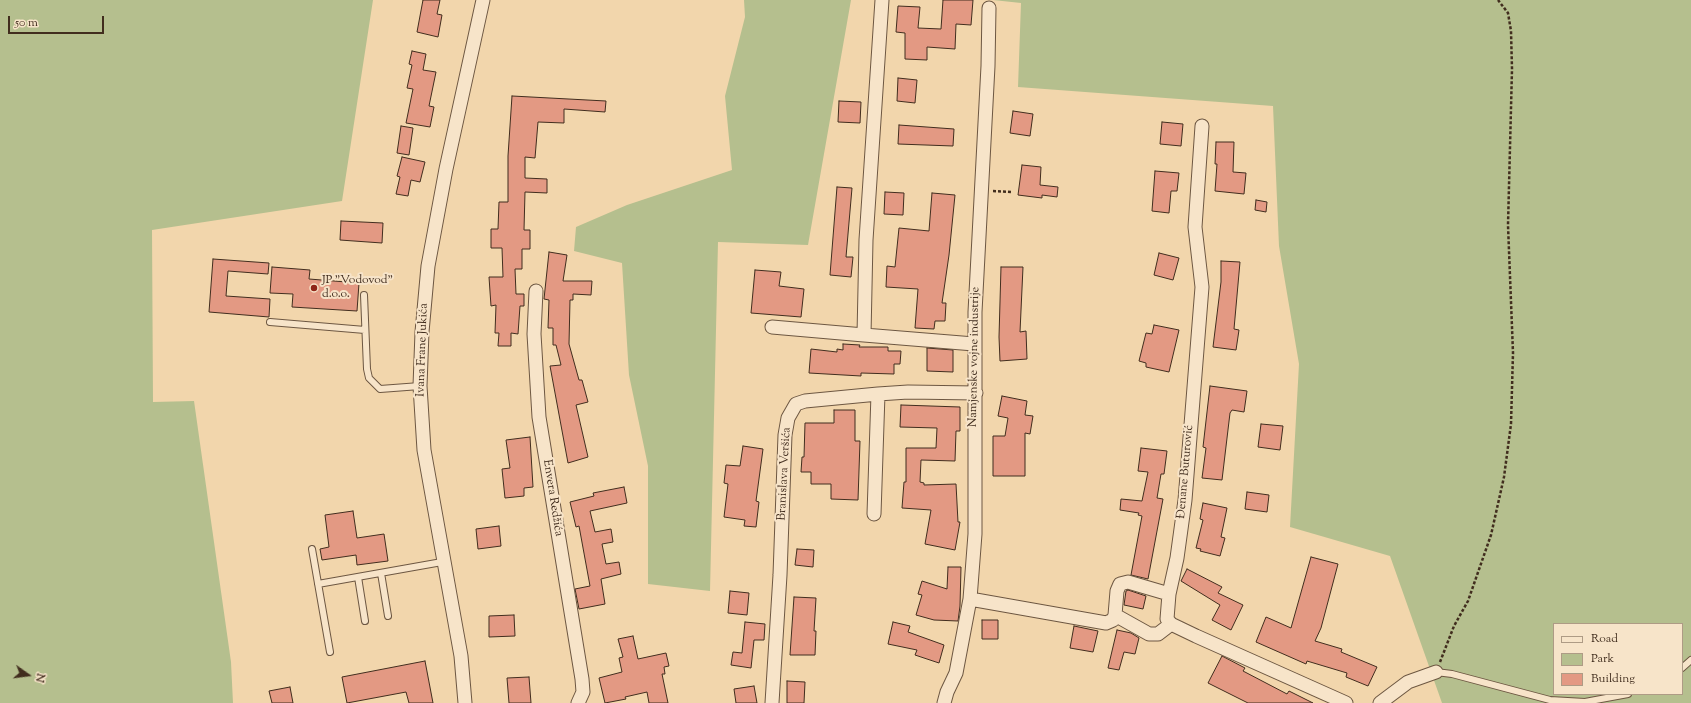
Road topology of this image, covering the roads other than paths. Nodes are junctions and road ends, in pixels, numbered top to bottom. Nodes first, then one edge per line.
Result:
1 (483, 0) edge
2 (882, 0) edge
3 (989, 8) dead end
4 (1202, 126) dead end
5 (536, 291) dead end
6 (364, 296) dead end
7 (270, 322) dead end
8 (772, 327) dead end
9 (365, 330) junction
10 (864, 335) junction
11 (974, 344) junction
12 (420, 386) junction
13 (976, 393) junction
14 (878, 394) junction
15 (874, 514) dead end
16 (312, 548) dead end
17 (442, 562) junction
18 (381, 572) junction
19 (358, 577) junction
20 (318, 584) junction
21 (1169, 594) junction
22 (970, 599) junction
23 (1115, 615) junction
24 (388, 616) dead end
25 (365, 621) dead end
26 (1171, 624) junction
27 (330, 652) dead end
28 (1691, 660) edge
29 (1683, 667) edge
30 (1436, 672) joint
31 (1623, 695) edge
32 (579, 702) edge
33 (465, 703) edge
34 (772, 703) edge
35 (944, 703) edge
36 (1346, 703) edge
37 (1380, 703) edge

1 - 12 street, Ivana Frane Jukića
2 - 10 street
3 - 11 street, Namjenske vojne industrije
4 - 21 street, Đenane Buturović
5 - 32 street, Envera Redžića
6 - 9 lane
7 - 9 lane
8 - 10 street
9 - 12 lane
10 - 11 street
11 - 13 street, Namjenske vojne industrije
12 - 17 street, Ivana Frane Jukića
13 - 14 street, Branislava Veršića
13 - 22 street, Namjenske vojne industrije
14 - 15 street
14 - 34 street, Branislava Veršića
16 - 20 lane
17 - 18 lane
17 - 33 street, Ivana Frane Jukića
18 - 19 lane
18 - 24 lane
19 - 20 lane
19 - 25 lane
20 - 27 lane
21 - 23 street
21 - 26 street, Đenane Buturović
22 - 23 street
22 - 35 street, Namjenske vojne industrije
23 - 26 street
26 - 36 street
28 - 29 lane
30 - 31 lane
30 - 37 street

